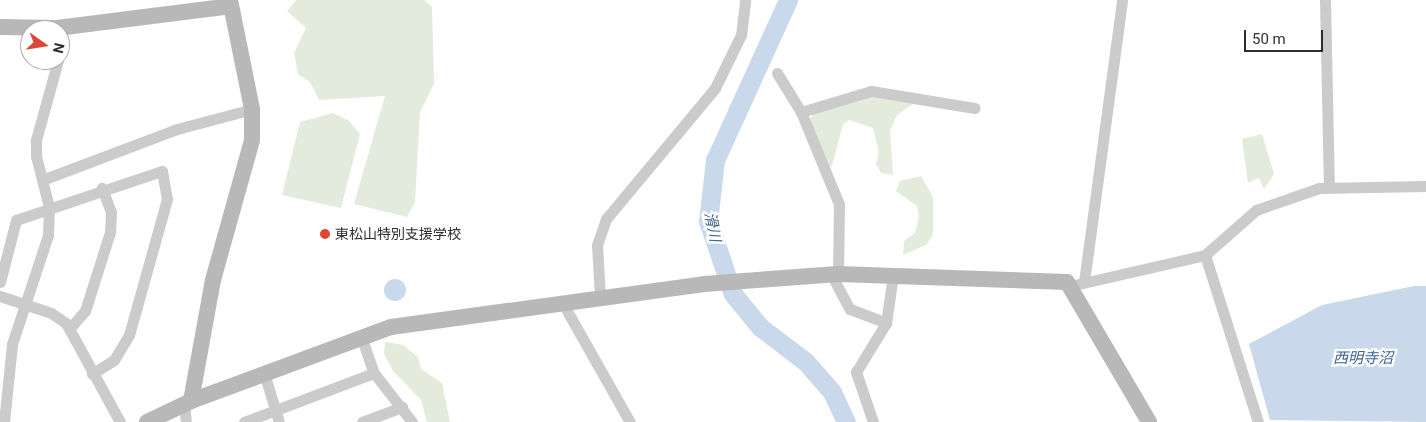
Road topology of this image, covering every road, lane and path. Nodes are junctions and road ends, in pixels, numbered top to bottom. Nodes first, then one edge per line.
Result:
1 (745, 0) edge
2 (1122, 0) edge
3 (1325, 0) edge
4 (230, 3) edge
5 (0, 27) edge
6 (70, 27) edge
7 (20, 28) edge
8 (55, 70) edge
9 (778, 73) dead end
10 (974, 108) dead end
11 (252, 109) junction
12 (801, 112) junction
13 (42, 180) junction
14 (1329, 186) junction
15 (1426, 186) edge
16 (102, 188) junction
17 (50, 207) junction
18 (1205, 255) junction
19 (835, 274) junction
20 (893, 275) junction
21 (0, 282) edge
22 (1077, 284) junction
23 (0, 296) edge
24 (600, 297) junction
25 (562, 302) junction
26 (25, 304) junction
27 (886, 323) junction
28 (70, 328) junction
29 (361, 336) junction
30 (264, 373) junction
31 (374, 373) junction
32 (92, 374) junction
33 (187, 402) junction
34 (402, 407) junction
35 (277, 416) edge
36 (4, 422) edge
37 (120, 422) edge
38 (147, 422) edge
39 (186, 422) edge
40 (244, 422) edge
41 (362, 422) edge
42 (412, 422) edge
43 (630, 422) edge
44 (874, 422) edge
45 (1148, 422) edge
46 (1258, 422) edge

1 - 24 street
2 - 22 street
3 - 14 street
4 - 6 street
4 - 11 street
5 - 7 street
8 - 13 street
9 - 12 street
10 - 12 street
11 - 13 street
11 - 33 street
12 - 19 street
13 - 17 street
14 - 15 street
14 - 18 street
16 - 17 street
16 - 28 street
16 - 32 street
17 - 21 street
17 - 26 street
18 - 22 street
18 - 46 street
19 - 20 street
19 - 24 street
19 - 27 street
20 - 22 street
20 - 27 street
22 - 45 street
23 - 26 street
24 - 25 street
25 - 29 street
25 - 43 street
26 - 28 street
26 - 36 street
27 - 44 street
28 - 32 street
29 - 30 street
29 - 31 street
30 - 33 street
30 - 35 street
31 - 34 street
31 - 35 street
32 - 37 street
33 - 38 street
33 - 39 street
34 - 41 street
34 - 42 street
35 - 40 street

